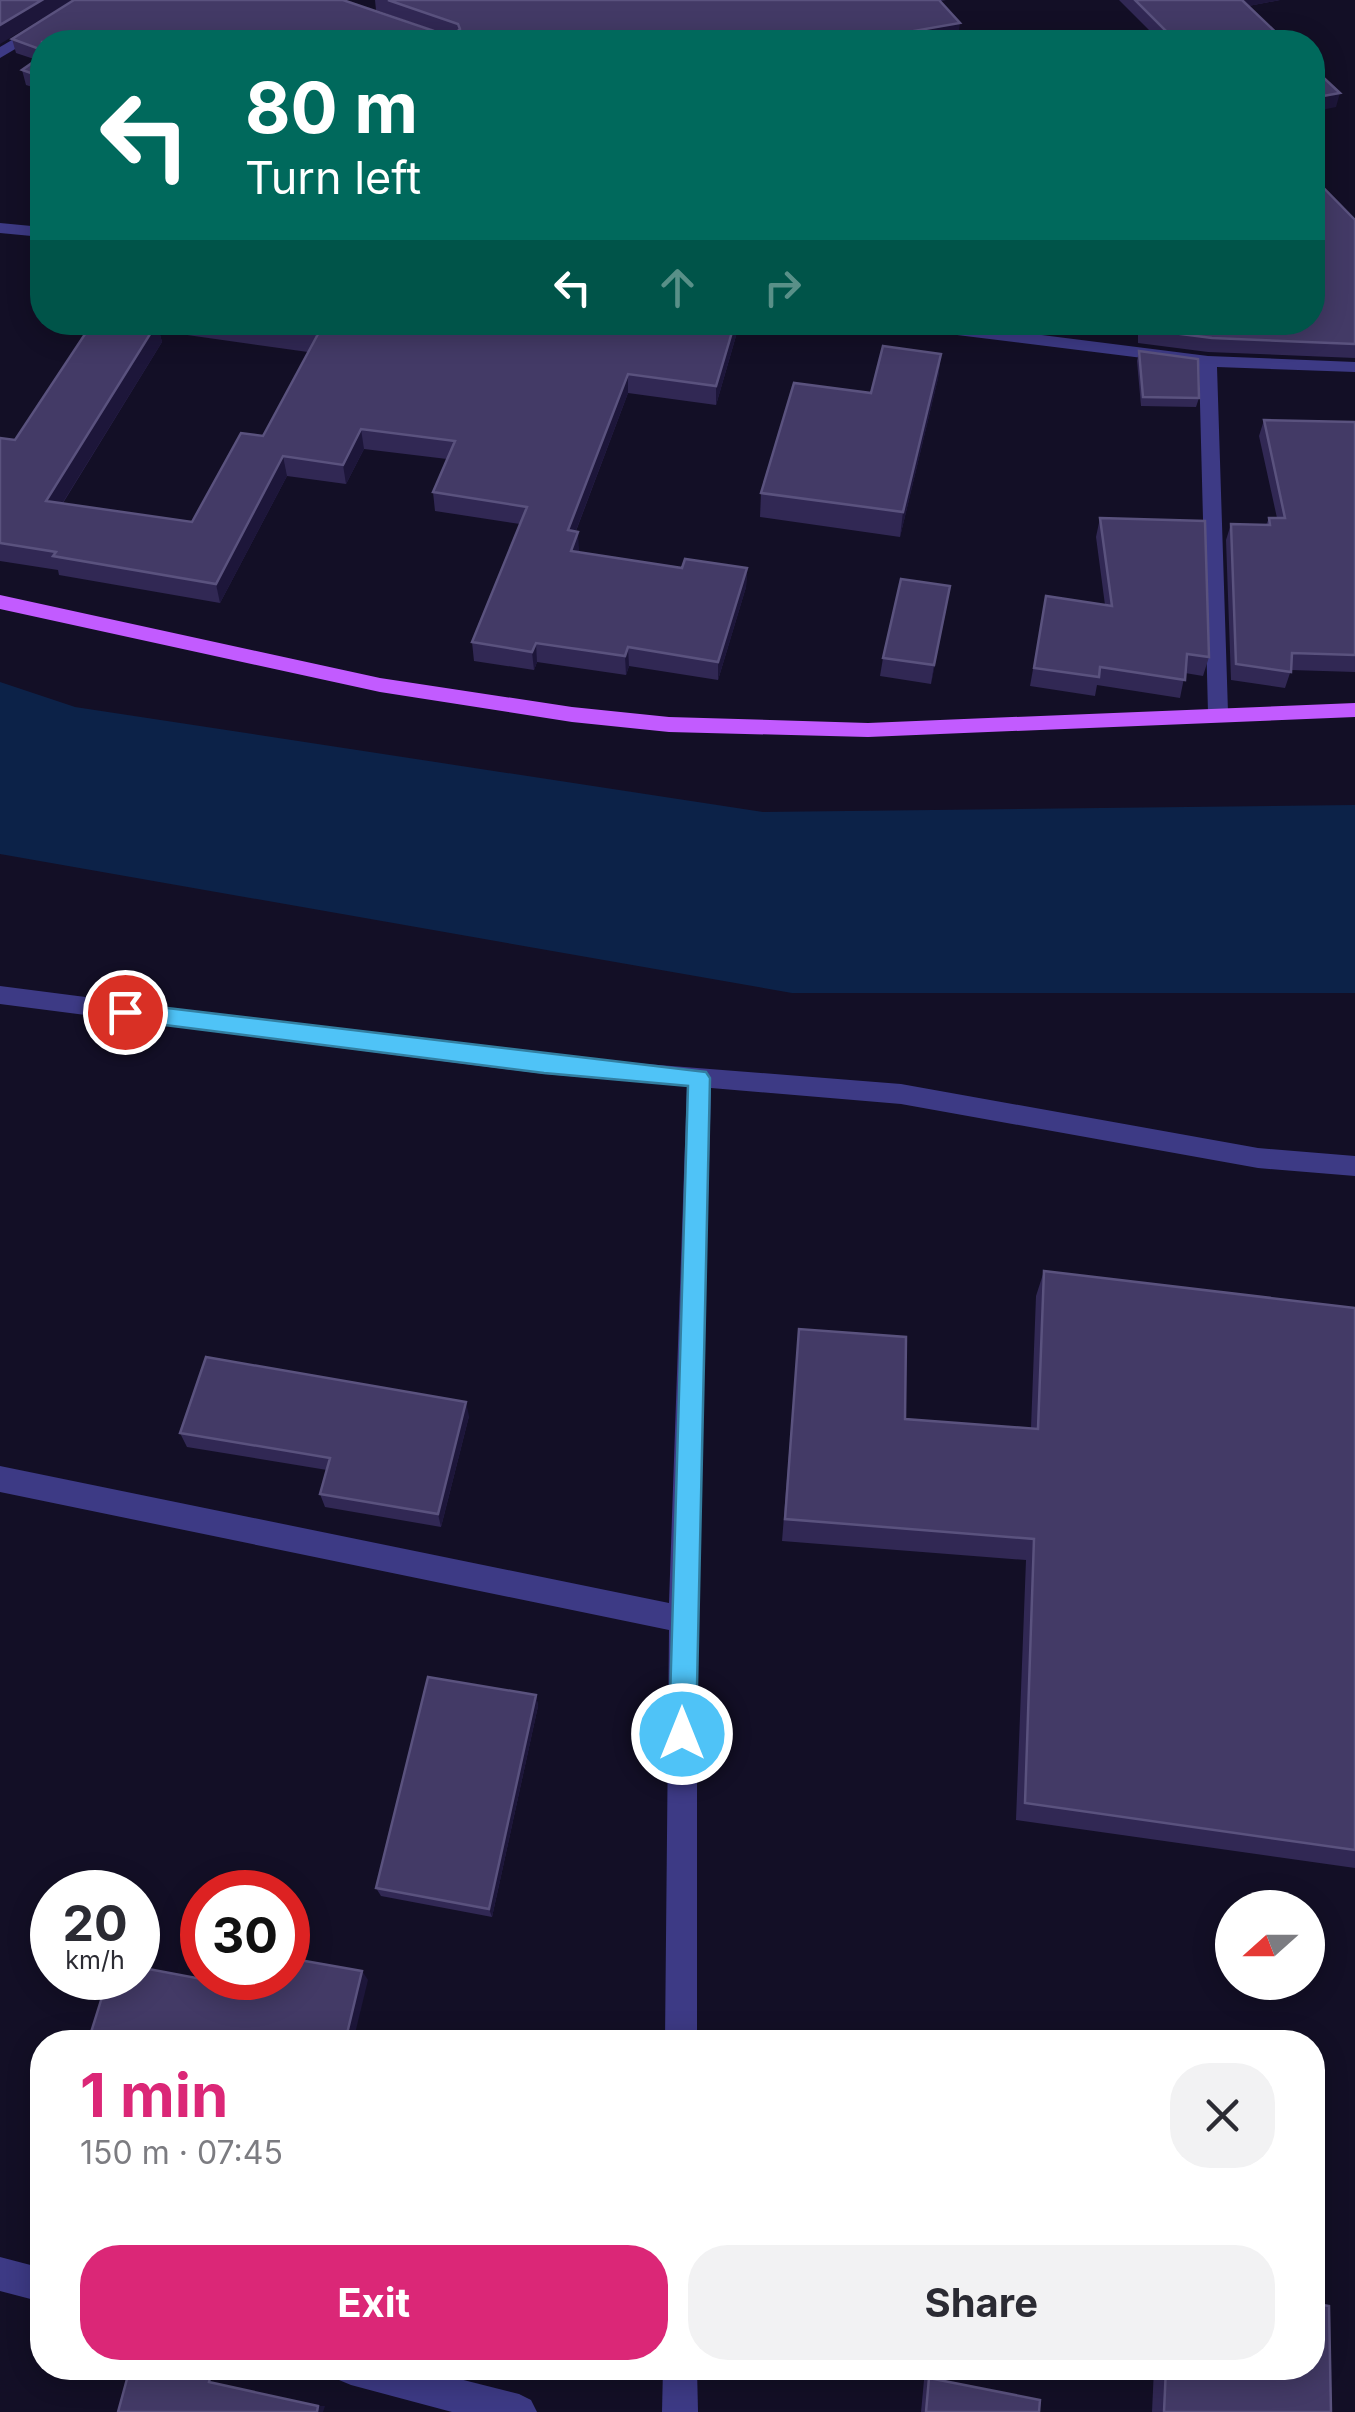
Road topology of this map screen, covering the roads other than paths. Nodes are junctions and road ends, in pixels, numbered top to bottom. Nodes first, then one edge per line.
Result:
1 (92, 0) edge
2 (41, 30) edge
3 (30, 36) edge
4 (0, 54) edge
5 (0, 228) edge
6 (30, 231) edge
7 (997, 335) edge
8 (1208, 361) junction
9 (1355, 368) edge
10 (0, 602) edge
11 (1355, 710) edge
12 (1218, 712) junction
13 (0, 994) edge
14 (699, 1078) junction
15 (1355, 1166) edge
16 (0, 1479) edge
17 (683, 1619) junction
18 (681, 2030) edge
19 (0, 2274) edge
20 (30, 2283) edge
21 (397, 2380) edge
22 (680, 2380) edge
23 (519, 2412) edge
24 (680, 2412) edge

1 - 2 street
3 - 4 street
5 - 6 street
7 - 8 street
8 - 9 street
8 - 12 street
10 - 12 main road
11 - 12 main road
13 - 14 street
14 - 15 street
14 - 17 street
16 - 17 street
17 - 18 street
19 - 20 street
21 - 23 street
22 - 24 street

